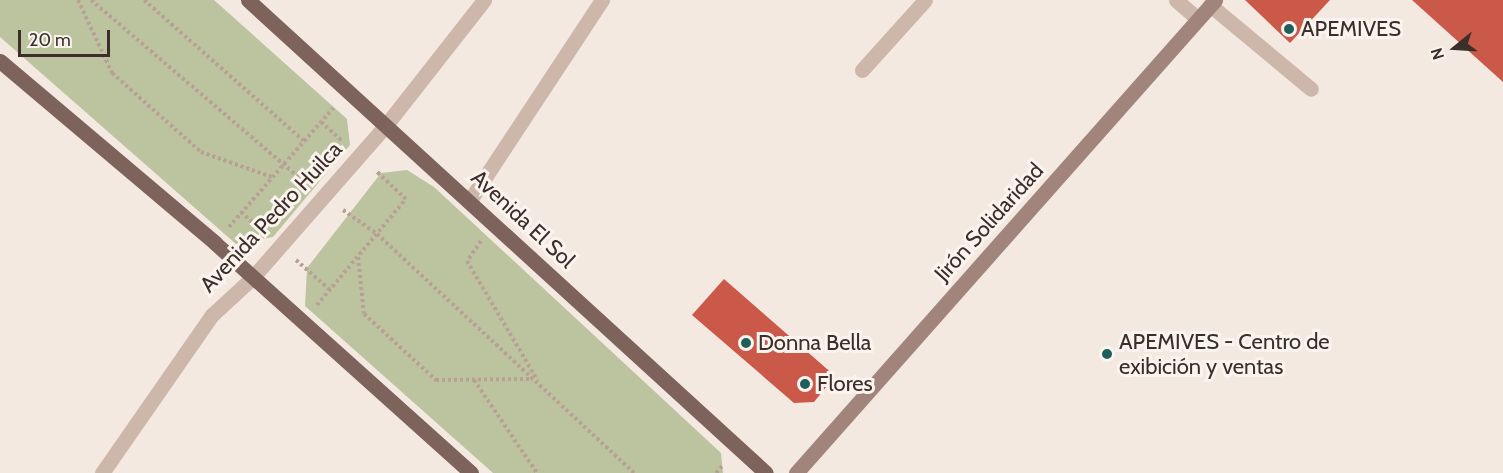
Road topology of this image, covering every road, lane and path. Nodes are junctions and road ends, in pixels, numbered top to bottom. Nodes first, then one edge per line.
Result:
1 (78, 0) edge
2 (91, 0) edge
3 (144, 0) edge
4 (248, 0) edge
5 (484, 0) edge
6 (602, 0) edge
7 (925, 0) edge
8 (1176, 0) edge
9 (1212, 2) edge
10 (1198, 19) junction
11 (0, 61) edge
12 (862, 70) dead end
13 (1311, 89) dead end
14 (348, 90) junction
15 (386, 125) junction
16 (304, 141) junction
17 (282, 165) junction
18 (272, 177) junction
19 (323, 196) junction
20 (406, 199) dead end
21 (470, 200) junction
22 (495, 223) junction
23 (376, 234) junction
24 (214, 243) junction
25 (358, 256) junction
26 (253, 277) junction
27 (303, 322) junction
28 (474, 379) junction
29 (533, 379) junction
30 (541, 387) junction
31 (102, 473) edge
32 (471, 473) edge
33 (537, 473) edge
34 (634, 473) edge
35 (766, 473) edge
36 (796, 473) edge

1 - 18 path
2 - 17 path
3 - 16 path
4 - 14 main road, Avenida El Sol
5 - 15 street, Avenida Pedro Huilca
6 - 21 street
7 - 12 street
8 - 10 street
9 - 10 street, Jirón Solidaridad
9 - 13 street
10 - 36 street, Jirón Solidaridad
11 - 24 main road
14 - 15 main road, Avenida El Sol
14 - 16 path
15 - 19 street, Avenida Pedro Huilca
15 - 21 main road, Avenida El Sol
16 - 17 path
17 - 18 path
17 - 19 path
18 - 24 path
19 - 23 path
19 - 26 street, Avenida Pedro Huilca
20 - 23 path
21 - 22 main road, Avenida El Sol
22 - 30 path
22 - 35 main road, Avenida El Sol
23 - 25 path
23 - 29 path
24 - 26 main road
25 - 27 path
25 - 28 path
26 - 27 main road
26 - 31 street, Avenida Pedro Huilca
27 - 32 main road
28 - 29 path
28 - 33 path
29 - 30 path
30 - 34 path

